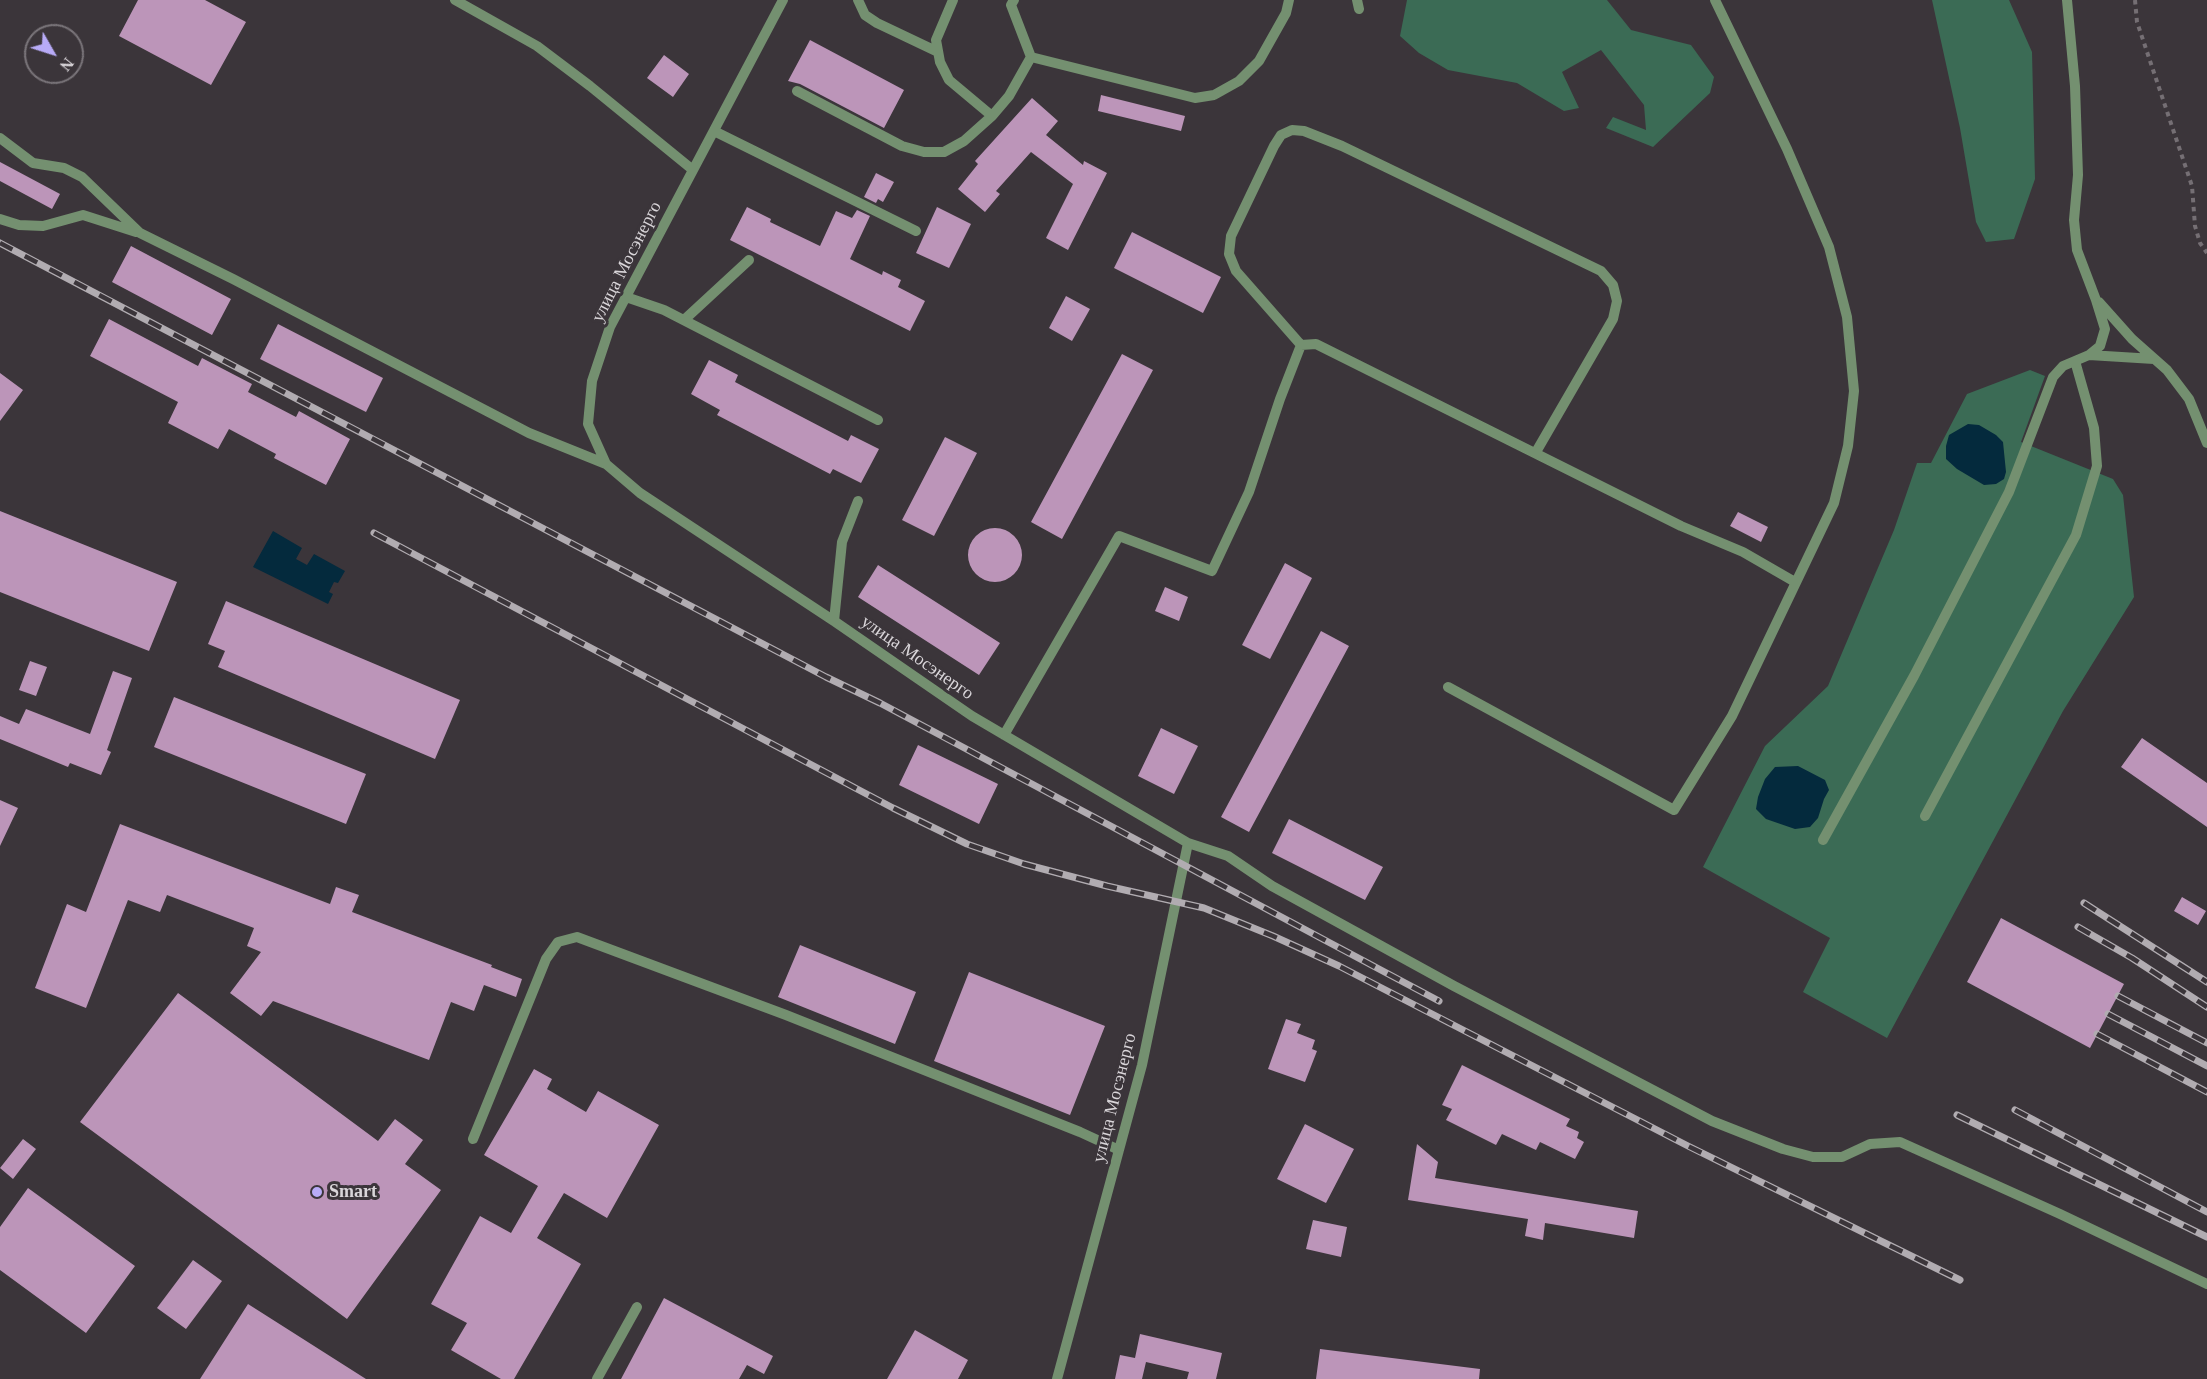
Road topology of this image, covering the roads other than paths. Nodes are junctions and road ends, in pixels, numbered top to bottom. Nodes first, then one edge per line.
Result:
1 (455, 0) edge
2 (783, 0) edge
3 (858, 0) edge
4 (953, 0) edge
5 (1289, 0) edge
6 (1715, 0) edge
7 (2067, 0) edge
8 (1009, 2) edge
9 (938, 52) junction
10 (1031, 57) junction
11 (797, 91) dead end
12 (992, 116) junction
13 (714, 131) junction
14 (0, 138) edge
15 (693, 171) junction
16 (0, 219) edge
17 (915, 231) dead end
18 (140, 233) junction
19 (749, 260) dead end
20 (626, 297) junction
21 (2096, 300) junction
22 (684, 320) junction
23 (1301, 345) junction
24 (2089, 355) junction
25 (2154, 359) junction
26 (2075, 361) junction
27 (878, 420) dead end
28 (2207, 443) edge
29 (1536, 452) junction
30 (606, 464) junction
31 (858, 501) dead end
32 (1795, 582) junction
33 (834, 621) junction
34 (1448, 687) dead end
35 (1004, 735) junction
36 (1925, 816) dead end
37 (1823, 840) dead end
38 (1188, 843) junction
39 (473, 1139) dead end
40 (1119, 1150) junction
41 (2207, 1284) edge
42 (637, 1307) dead end
43 (597, 1379) edge
44 (1057, 1379) edge

1 - 15 street
2 - 13 street, улица Мосэнерго
3 - 9 street
4 - 9 street
5 - 10 street
6 - 32 street
7 - 21 street
8 - 10 street
9 - 12 street
10 - 12 street
11 - 12 street
13 - 15 street, улица Мосэнерго
13 - 17 street
14 - 18 street
15 - 20 street, улица Мосэнерго
16 - 18 street
18 - 30 street
19 - 22 street
20 - 22 street
20 - 30 street, улица Мосэнерго
21 - 24 street
21 - 25 street
22 - 27 street
23 - 29 street
23 - 29 street
23 - 35 street
24 - 25 street
24 - 26 street
25 - 28 street
26 - 36 street
26 - 37 street
29 - 32 street
30 - 33 street, улица Мосэнерго
31 - 33 street
32 - 34 street
33 - 35 street, улица Мосэнерго
35 - 38 street, улица Мосэнерго
38 - 40 street, улица Мосэнерго
38 - 41 street
39 - 40 street
40 - 44 street, улица Мосэнерго
42 - 43 street

